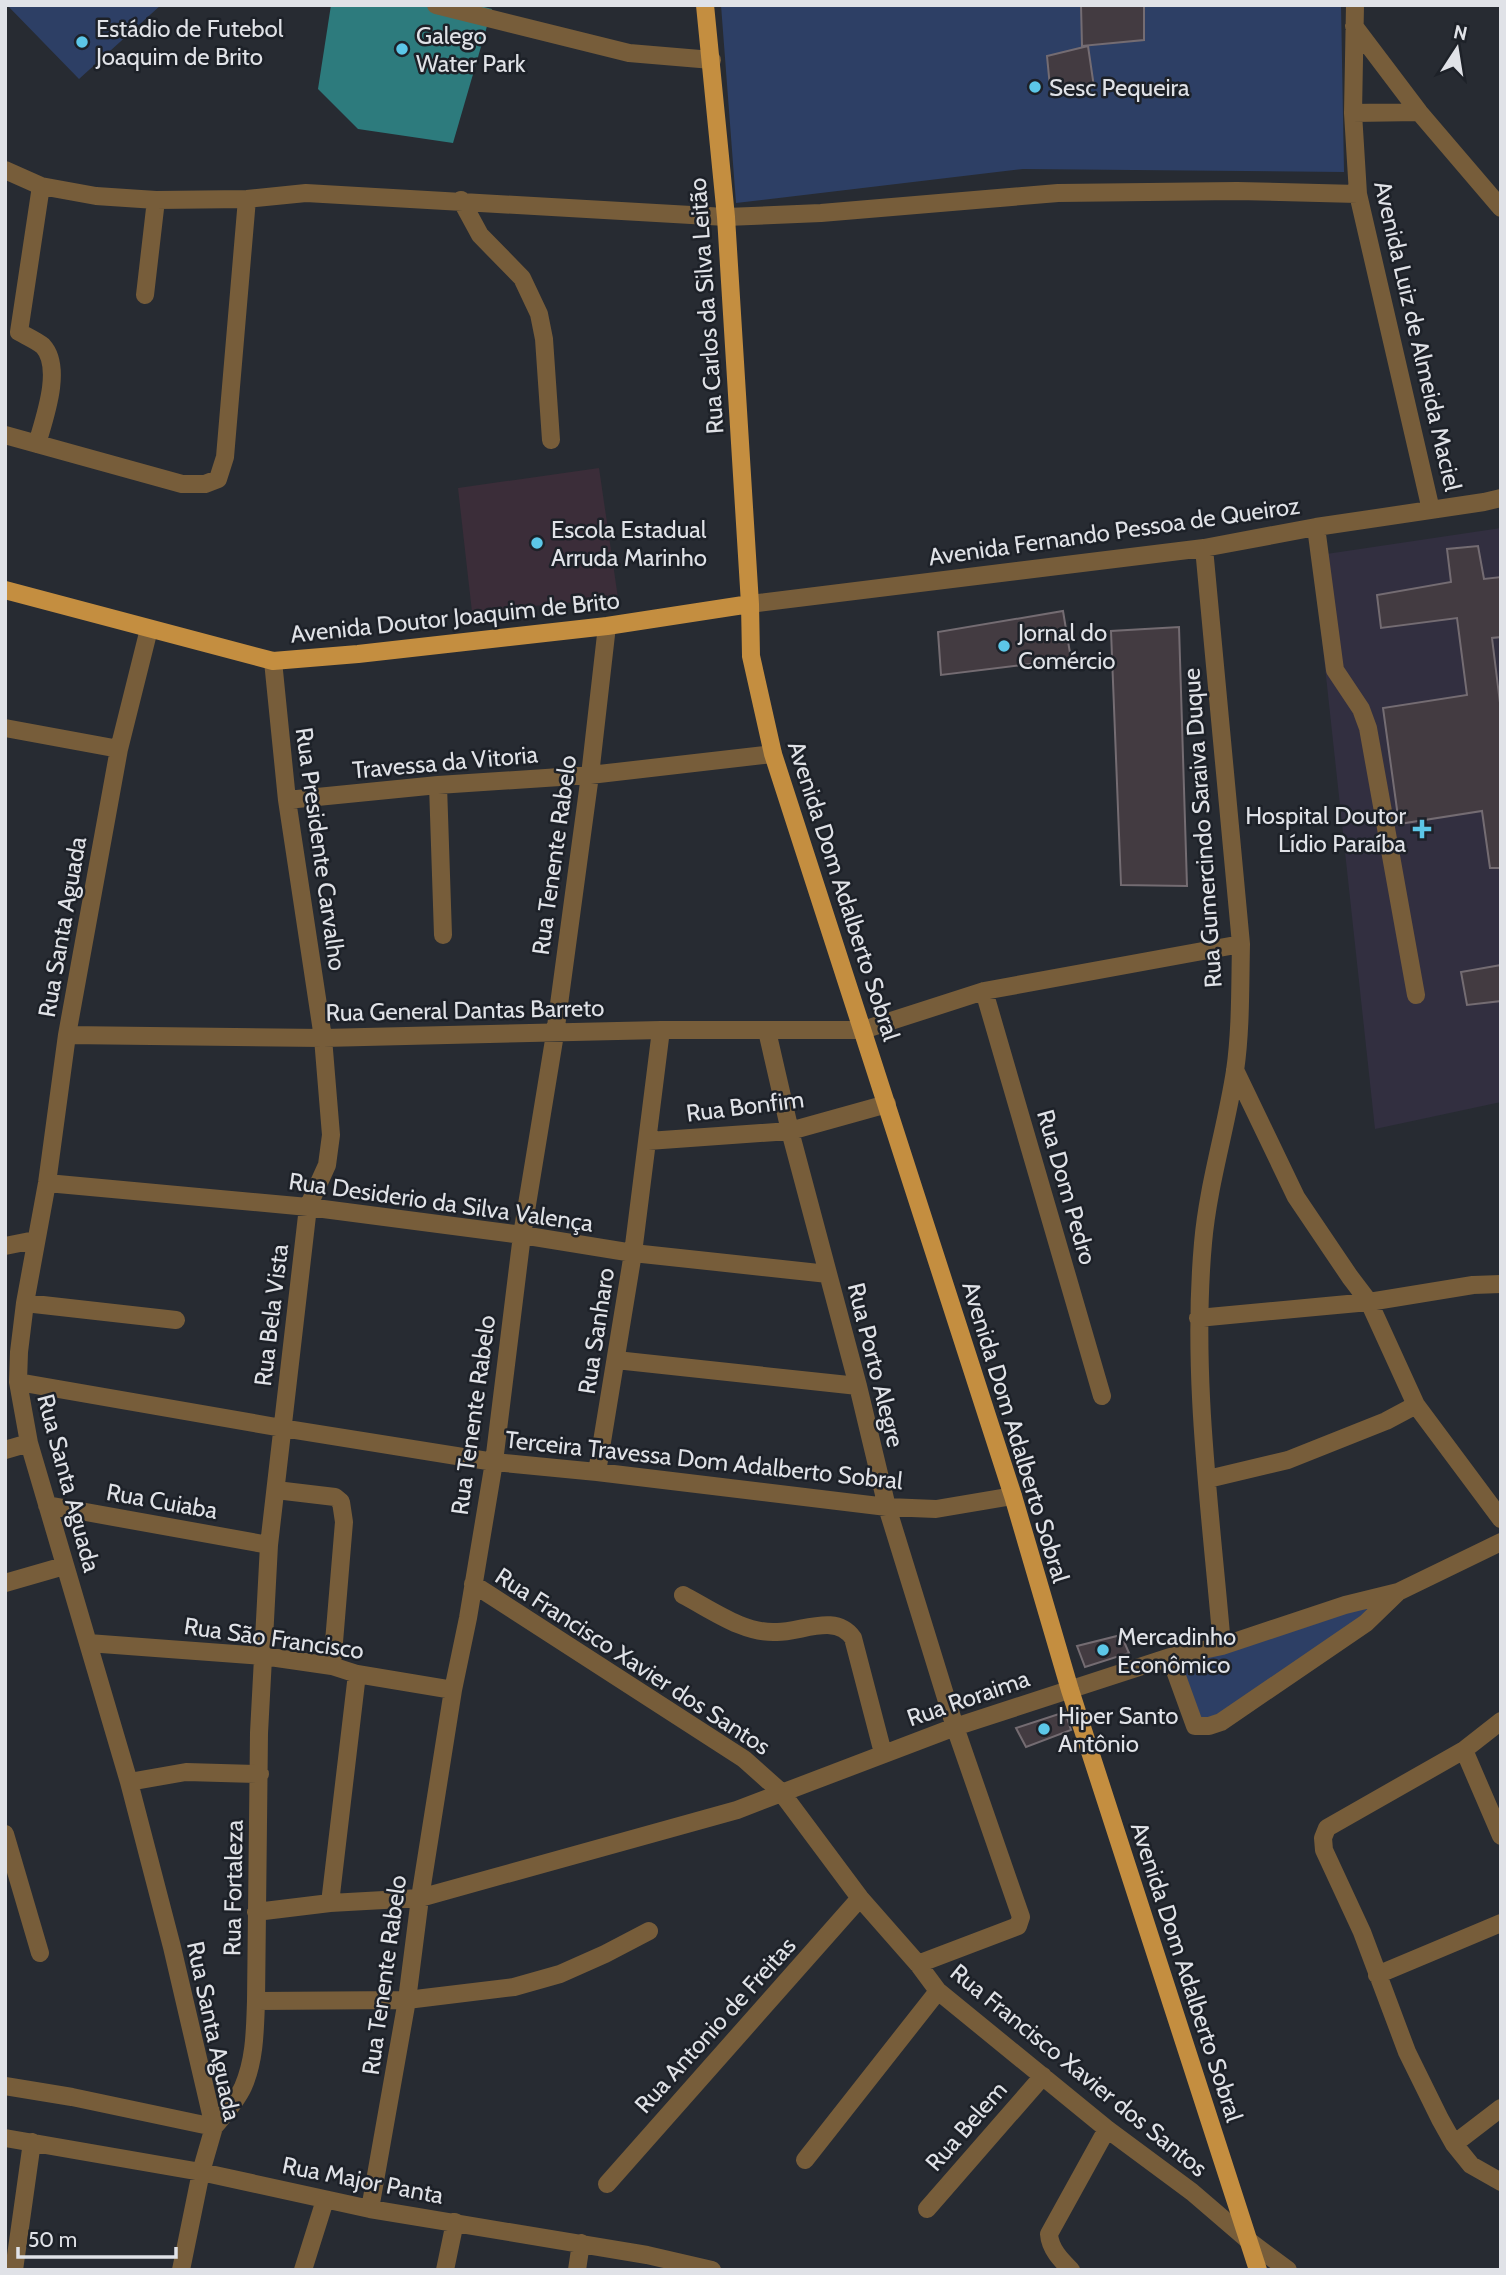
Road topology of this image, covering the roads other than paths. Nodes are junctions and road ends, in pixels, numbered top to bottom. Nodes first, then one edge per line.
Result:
1 (436, 5) edge
2 (705, 5) edge
3 (1355, 5) edge
4 (1354, 26) junction
5 (712, 60) junction
6 (1419, 112) junction
7 (1353, 113) junction
8 (5, 170) edge
9 (41, 186) junction
10 (1358, 194) junction
11 (247, 199) junction
12 (156, 200) junction
13 (461, 200) junction
14 (1501, 208) edge
15 (726, 217) junction
16 (145, 295) dead end
17 (12, 329) edge
18 (5, 435) edge
19 (551, 440) dead end
20 (37, 444) junction
21 (1495, 501) edge
22 (1431, 510) junction
23 (1316, 527) junction
24 (1204, 548) junction
25 (5, 590) edge
26 (750, 604) junction
27 (607, 626) junction
28 (149, 629) junction
29 (273, 661) junction
30 (5, 728) edge
31 (119, 749) junction
32 (773, 754) junction
33 (590, 775) junction
34 (438, 785) junction
35 (287, 800) junction
36 (443, 935) dead end
37 (1241, 944) junction
38 (984, 991) junction
39 (1416, 995) dead end
40 (661, 1030) junction
41 (863, 1030) junction
42 (766, 1031) junction
43 (555, 1034) junction
44 (67, 1035) junction
45 (323, 1038) junction
46 (1235, 1070) junction
47 (887, 1104) junction
48 (790, 1131) junction
49 (648, 1141) junction
50 (47, 1183) junction
51 (309, 1207) junction
52 (522, 1236) junction
53 (36, 1240) junction
54 (5, 1246) edge
55 (634, 1253) junction
56 (828, 1274) junction
57 (1501, 1284) edge
58 (1369, 1302) junction
59 (25, 1303) junction
60 (1198, 1318) junction
61 (176, 1320) dead end
62 (616, 1360) junction
63 (18, 1382) junction
64 (858, 1385) junction
65 (1102, 1396) dead end
66 (1416, 1405) junction
67 (282, 1428) junction
68 (29, 1443) junction
69 (5, 1450) edge
70 (494, 1462) junction
71 (597, 1472) junction
72 (1208, 1479) junction
73 (276, 1490) junction
74 (1013, 1496) junction
75 (47, 1505) junction
76 (887, 1507) junction
77 (1501, 1519) edge
78 (1501, 1542) edge
79 (269, 1545) junction
80 (64, 1566) junction
81 (5, 1583) edge
82 (472, 1584) junction
83 (1398, 1592) junction
84 (683, 1595) dead end
85 (88, 1643) junction
86 (1222, 1646) junction
87 (263, 1656) junction
88 (1170, 1657) junction
89 (332, 1666) junction
90 (357, 1674) junction
91 (453, 1690) junction
92 (1070, 1690) junction
93 (1501, 1721) edge
94 (955, 1727) junction
95 (1464, 1750) junction
96 (883, 1753) junction
97 (260, 1774) junction
98 (129, 1782) junction
99 (781, 1792) junction
100 (5, 1834) edge
101 (1501, 1836) edge
102 (420, 1898) junction
103 (860, 1898) junction
104 (330, 1903) junction
105 (256, 1912) junction
106 (1501, 1923) edge
107 (649, 1931) dead end
108 (40, 1953) dead end
109 (918, 1964) junction
110 (1377, 1975) junction
111 (938, 1991) junction
112 (407, 2000) junction
113 (256, 2001) junction
114 (1043, 2076) junction
115 (5, 2087) edge
116 (1501, 2108) edge
117 (214, 2127) junction
118 (1107, 2129) junction
119 (5, 2138) edge
120 (32, 2142) junction
121 (1454, 2144) junction
122 (805, 2160) dead end
123 (201, 2172) junction
124 (1501, 2182) edge
125 (607, 2185) dead end
126 (325, 2200) junction
127 (370, 2209) junction
128 (927, 2209) dead end
129 (455, 2222) junction
130 (1249, 2241) junction
131 (581, 2243) junction
132 (14, 2270) edge
133 (181, 2270) edge
134 (303, 2270) edge
135 (445, 2270) edge
136 (577, 2270) edge
137 (712, 2270) edge
138 (1071, 2270) edge
139 (1258, 2270) edge
140 (1288, 2270) edge

1 - 5 street
2 - 5 main road, Rua Carlos da Silva Leitão
3 - 4 street, Avenida Luiz de Almeida Maciel
4 - 6 street
4 - 7 street, Avenida Luiz de Almeida Maciel
5 - 15 main road, Rua Carlos da Silva Leitão
6 - 7 street
6 - 14 street
7 - 10 street, Avenida Luiz de Almeida Maciel
8 - 9 street
9 - 12 street
9 - 17 street
10 - 15 street
10 - 22 street, Avenida Luiz de Almeida Maciel
11 - 12 street
11 - 13 street
11 - 20 street
12 - 16 street
13 - 15 street
13 - 19 street
15 - 26 main road, Rua Carlos da Silva Leitão
17 - 20 street
18 - 20 street
21 - 22 street, Avenida Fernando Pessoa de Queiroz
22 - 23 street, Avenida Fernando Pessoa de Queiroz
23 - 24 street, Avenida Fernando Pessoa de Queiroz
23 - 39 street
24 - 26 street, Avenida Fernando Pessoa de Queiroz
24 - 37 street, Rua Gumercindo Saraiva Duque
25 - 28 main road, Avenida Doutor Joaquim de Brito
26 - 27 main road, Avenida Doutor Joaquim de Brito
26 - 32 main road, Avenida Dom Adalberto Sobral
27 - 29 main road, Avenida Doutor Joaquim de Brito
27 - 33 street, Rua Tenente Rabelo
28 - 29 main road, Avenida Doutor Joaquim de Brito
28 - 31 street, Rua Santa Aguada
29 - 35 street, Rua Presidente Carvalho
30 - 31 street
31 - 44 street, Rua Santa Aguada
32 - 33 street, Travessa da Vitoria
32 - 41 main road, Avenida Dom Adalberto Sobral
33 - 34 street, Travessa da Vitoria
33 - 43 street, Rua Tenente Rabelo
34 - 35 street, Travessa da Vitoria
34 - 36 street
35 - 45 street, Rua Presidente Carvalho
37 - 38 street, Rua General Dantas Barreto
37 - 46 street, Rua Gumercindo Saraiva Duque
38 - 41 street, Rua General Dantas Barreto
38 - 65 street, Rua Dom Pedro
40 - 42 street, Rua General Dantas Barreto
40 - 43 street, Rua General Dantas Barreto
40 - 49 street, Rua Sanharo
41 - 42 street, Rua General Dantas Barreto
41 - 47 main road, Avenida Dom Adalberto Sobral
42 - 48 street, Rua Porto Alegre
43 - 45 street, Rua General Dantas Barreto
43 - 52 street, Rua Tenente Rabelo
44 - 45 street, Rua General Dantas Barreto
44 - 50 street, Rua Santa Aguada
45 - 51 street, Rua Presidente Carvalho
46 - 58 street
46 - 60 street, Rua Gumercindo Saraiva Duque
47 - 48 street, Rua Bonfim
47 - 74 main road, Avenida Dom Adalberto Sobral
48 - 49 street, Rua Bonfim
48 - 56 street, Rua Porto Alegre
49 - 55 street, Rua Sanharo
50 - 51 street, Rua Desiderio da Silva Valença
50 - 53 street, Rua Santa Aguada
51 - 52 street, Rua Desiderio da Silva Valença
51 - 67 street, Rua Bela Vista
52 - 55 street, Rua Desiderio da Silva Valença
52 - 70 street, Rua Tenente Rabelo
53 - 54 street
53 - 59 street, Rua Santa Aguada
55 - 56 street, Rua Desiderio da Silva Valença
55 - 62 street, Rua Sanharo
56 - 64 street, Rua Porto Alegre
57 - 58 street
58 - 60 street
58 - 66 street
59 - 61 street
59 - 63 street, Rua Santa Aguada
60 - 72 street, Rua Gumercindo Saraiva Duque
62 - 64 street
62 - 71 street, Rua Sanharo
63 - 67 street, Terceira Travessa Dom Adalberto Sobral
63 - 68 street, Rua Santa Aguada
64 - 76 street, Rua Porto Alegre
66 - 72 street
66 - 77 street
67 - 70 street, Terceira Travessa Dom Adalberto Sobral
67 - 73 street, Rua Fortaleza
68 - 69 street
68 - 75 street, Rua Santa Aguada
70 - 71 street, Terceira Travessa Dom Adalberto Sobral
70 - 82 street, Rua Tenente Rabelo
71 - 76 street, Terceira Travessa Dom Adalberto Sobral
72 - 86 street, Rua Gumercindo Saraiva Duque
73 - 79 street, Rua Fortaleza
73 - 89 street
74 - 76 street, Terceira Travessa Dom Adalberto Sobral
74 - 92 main road, Avenida Dom Adalberto Sobral
75 - 79 street, Rua Cuiaba
75 - 80 street, Rua Santa Aguada
76 - 94 street, Rua Porto Alegre
78 - 83 street
79 - 87 street, Rua Fortaleza
80 - 81 street
80 - 85 street, Rua Santa Aguada
82 - 91 street, Rua Tenente Rabelo
82 - 99 street, Rua Francisco Xavier dos Santos
83 - 86 street, Rua Roraima
83 - 88 street
84 - 96 street, Rua Roraima
85 - 87 street, Rua São Francisco
85 - 98 street, Rua Santa Aguada
86 - 88 street, Rua Roraima
87 - 89 street, Rua São Francisco
87 - 97 street, Rua Fortaleza
88 - 92 street, Rua Roraima
89 - 90 street, Rua São Francisco
90 - 91 street, Rua São Francisco
90 - 104 street
91 - 102 street, Rua Tenente Rabelo
92 - 94 street, Rua Roraima
92 - 130 main road, Avenida Dom Adalberto Sobral
93 - 95 street
94 - 96 street, Rua Roraima
94 - 109 street, Rua Porto Alegre
95 - 101 street
95 - 110 street
96 - 99 street, Rua Roraima
97 - 98 street
97 - 105 street, Rua Fortaleza
98 - 117 street, Rua Santa Aguada
99 - 102 street, Rua Roraima
99 - 103 street, Rua Francisco Xavier dos Santos
100 - 108 street
102 - 104 street, Rua Roraima
102 - 112 street, Rua Tenente Rabelo
103 - 109 street, Rua Francisco Xavier dos Santos
103 - 125 street, Rua Antonio de Freitas
104 - 105 street, Rua Roraima
105 - 113 street, Rua Fortaleza
106 - 110 street
107 - 112 street
109 - 111 street, Rua Francisco Xavier dos Santos
110 - 121 street
111 - 114 street, Rua Francisco Xavier dos Santos
111 - 122 street
112 - 113 street
112 - 127 street, Rua Tenente Rabelo
113 - 117 street, Rua Fortaleza
114 - 118 street, Rua Francisco Xavier dos Santos
114 - 128 street, Rua Belem
115 - 117 street
116 - 121 street
117 - 123 street, Rua Santa Aguada
118 - 130 street, Rua Francisco Xavier dos Santos
118 - 138 street
119 - 120 street, Rua Major Panta
120 - 123 street, Rua Major Panta
120 - 132 street
121 - 124 street
123 - 126 street, Rua Major Panta
123 - 133 street, Rua Santa Aguada
126 - 127 street, Rua Major Panta
126 - 134 street
127 - 129 street, Rua Major Panta
129 - 131 street, Rua Major Panta
129 - 135 street
130 - 139 main road, Avenida Dom Adalberto Sobral
130 - 140 street, Rua Francisco Xavier dos Santos
131 - 136 street
131 - 137 street, Rua Major Panta

